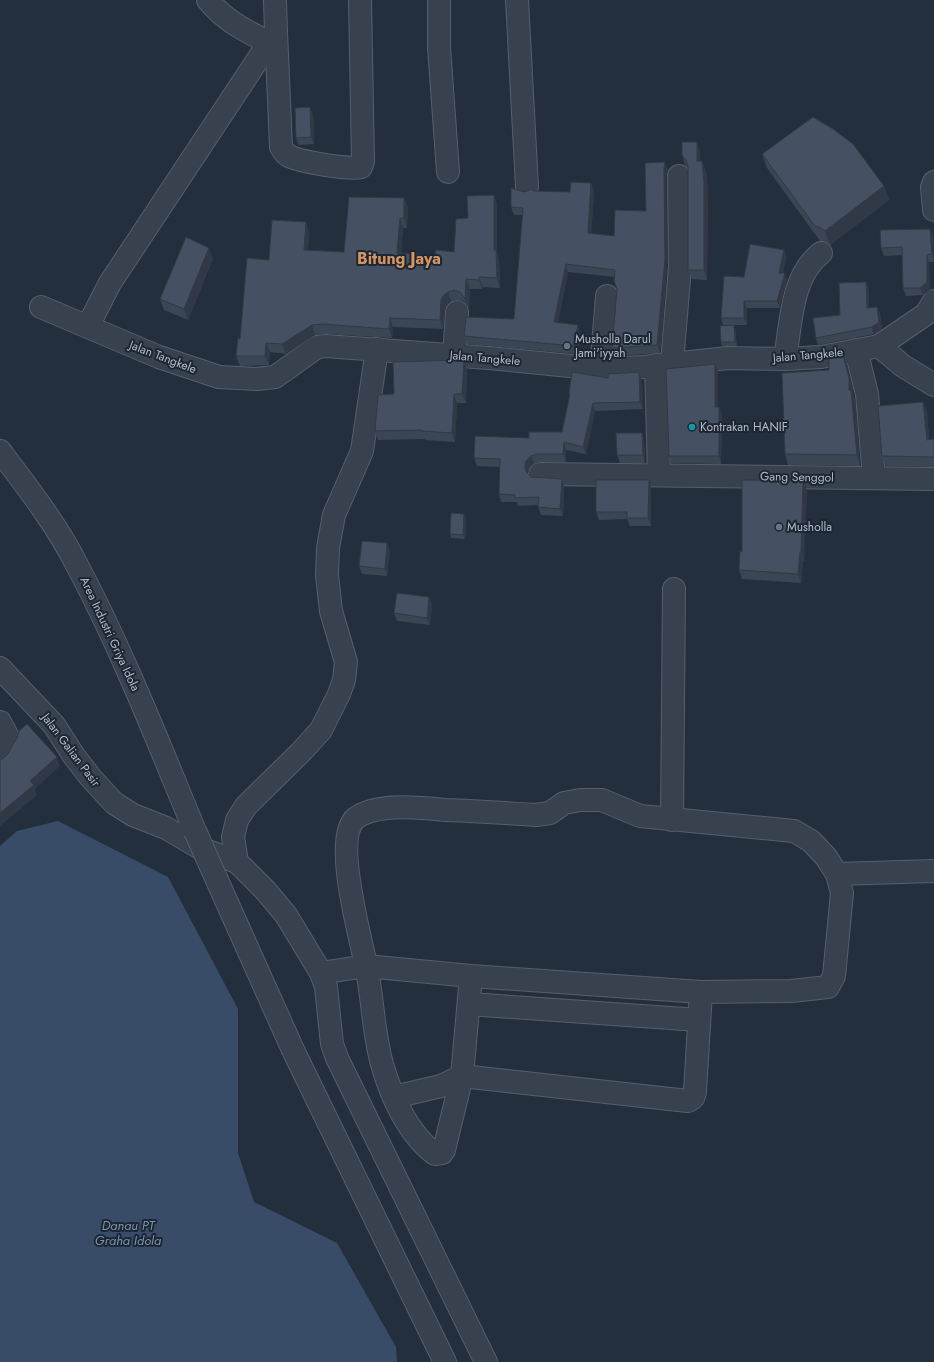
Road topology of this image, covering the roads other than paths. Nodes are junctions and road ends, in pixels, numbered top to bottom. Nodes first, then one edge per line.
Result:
1 (208, 0) edge
2 (275, 0) edge
3 (360, 0) edge
4 (438, 0) edge
5 (517, 0) edge
6 (272, 37) junction
7 (448, 172) dead end
8 (679, 176) dead end
9 (934, 182) edge
10 (527, 187) dead end
11 (934, 210) edge
12 (821, 253) dead end
13 (607, 296) dead end
14 (934, 301) edge
15 (41, 307) dead end
16 (457, 312) dead end
17 (88, 326) junction
18 (879, 346) junction
19 (377, 349) junction
20 (856, 350) junction
21 (454, 355) junction
22 (785, 359) junction
23 (664, 364) junction
24 (601, 368) junction
25 (934, 385) edge
26 (0, 451) edge
27 (540, 474) dead end
28 (659, 474) junction
29 (874, 478) junction
30 (934, 479) edge
31 (674, 589) dead end
32 (0, 668) edge
33 (0, 722) edge
34 (0, 758) edge
35 (672, 820) junction
36 (236, 862) junction
37 (934, 871) edge
38 (837, 874) junction
39 (366, 966) junction
40 (321, 973) junction
41 (471, 976) junction
42 (590, 984) junction
43 (701, 992) junction
44 (468, 1004) junction
45 (588, 1013) junction
46 (699, 1020) junction
47 (462, 1076) junction
48 (394, 1098) junction
49 (445, 1362) edge
50 (486, 1362) edge

1 - 6 street
2 - 6 street
3 - 6 street
4 - 7 street
5 - 10 street
6 - 17 street
8 - 23 street
9 - 11 street
12 - 22 street
13 - 24 street
14 - 18 street, Jalan Tangkele
15 - 17 street, Jalan Tangkele
16 - 21 street
17 - 19 street, Jalan Tangkele
18 - 20 street, Jalan Tangkele
18 - 25 street
19 - 21 street, Jalan Tangkele
19 - 36 street
20 - 22 street, Jalan Tangkele
20 - 29 street
21 - 24 street, Jalan Tangkele
22 - 23 street, Jalan Tangkele
23 - 24 street, Jalan Tangkele
23 - 28 street
26 - 49 street, Area Industri Griya Idola, bridge
27 - 28 street, Gang Senggol
28 - 29 street, Gang Senggol
29 - 30 street, Gang Senggol
31 - 35 street
32 - 36 street, Jalan Galian Pasir
33 - 34 street
35 - 38 street
35 - 39 street
36 - 40 street
37 - 38 street
38 - 43 street
39 - 40 street
39 - 41 street
39 - 48 street
40 - 50 street
41 - 42 street
41 - 44 street
42 - 43 street
42 - 45 street
43 - 46 street
44 - 45 street
44 - 47 street
45 - 46 street
46 - 47 street
47 - 48 street
47 - 48 street

